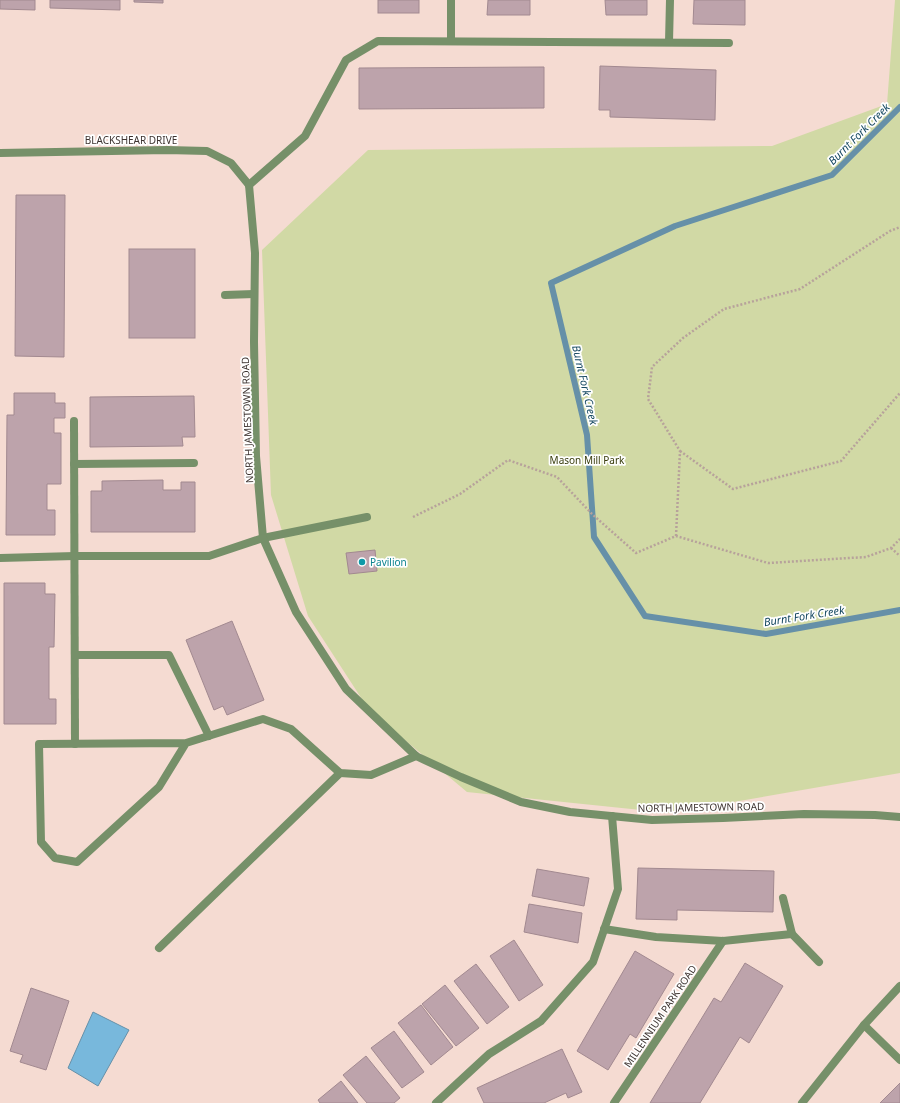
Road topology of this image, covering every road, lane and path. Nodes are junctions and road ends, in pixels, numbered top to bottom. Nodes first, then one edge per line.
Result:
1 (451, 0) edge
2 (670, 0) edge
3 (451, 41) junction
4 (669, 42) junction
5 (729, 43) dead end
6 (0, 153) edge
7 (249, 185) junction
8 (900, 227) edge
9 (254, 294) junction
10 (225, 295) dead end
11 (900, 393) edge
12 (74, 421) dead end
13 (680, 451) junction
14 (194, 462) dead end
15 (74, 464) junction
16 (367, 517) dead end
17 (413, 517) dead end
18 (676, 536) junction
19 (264, 538) junction
20 (900, 540) edge
21 (891, 548) junction
22 (75, 556) junction
23 (900, 556) edge
24 (0, 558) edge
25 (75, 655) junction
26 (209, 736) junction
27 (75, 744) junction
28 (186, 744) junction
29 (416, 756) junction
30 (340, 773) junction
31 (612, 816) junction
32 (900, 817) edge
33 (783, 898) dead end
34 (604, 929) junction
35 (792, 934) junction
36 (723, 941) junction
37 (159, 948) dead end
38 (819, 962) dead end
39 (900, 986) edge
40 (864, 1025) junction
41 (900, 1060) edge
42 (436, 1103) edge
43 (614, 1103) edge
44 (802, 1103) edge

1 - 3 street
2 - 4 street
3 - 4 street
3 - 7 street
4 - 5 street
6 - 7 street, BLACKSHEAR DRIVE
7 - 9 street, NORTH JAMESTOWN ROAD
8 - 13 path
9 - 10 street
9 - 19 street, NORTH JAMESTOWN ROAD
11 - 13 path
12 - 15 street
13 - 18 path
14 - 15 street
15 - 22 street
16 - 19 street
17 - 18 path
18 - 21 path
19 - 22 street
19 - 29 street, NORTH JAMESTOWN ROAD
20 - 21 path
21 - 23 path
22 - 24 street
22 - 25 street
25 - 26 street
25 - 27 street
26 - 28 street
26 - 30 street
27 - 28 street
27 - 28 street
29 - 30 street
29 - 31 street, NORTH JAMESTOWN ROAD
30 - 37 street
31 - 32 street, NORTH JAMESTOWN ROAD
31 - 34 street
33 - 35 street
34 - 36 street
34 - 42 street
35 - 36 street
35 - 38 street
36 - 43 street, MILLENNIUM PARK ROAD
39 - 40 street
40 - 41 street
40 - 44 street

